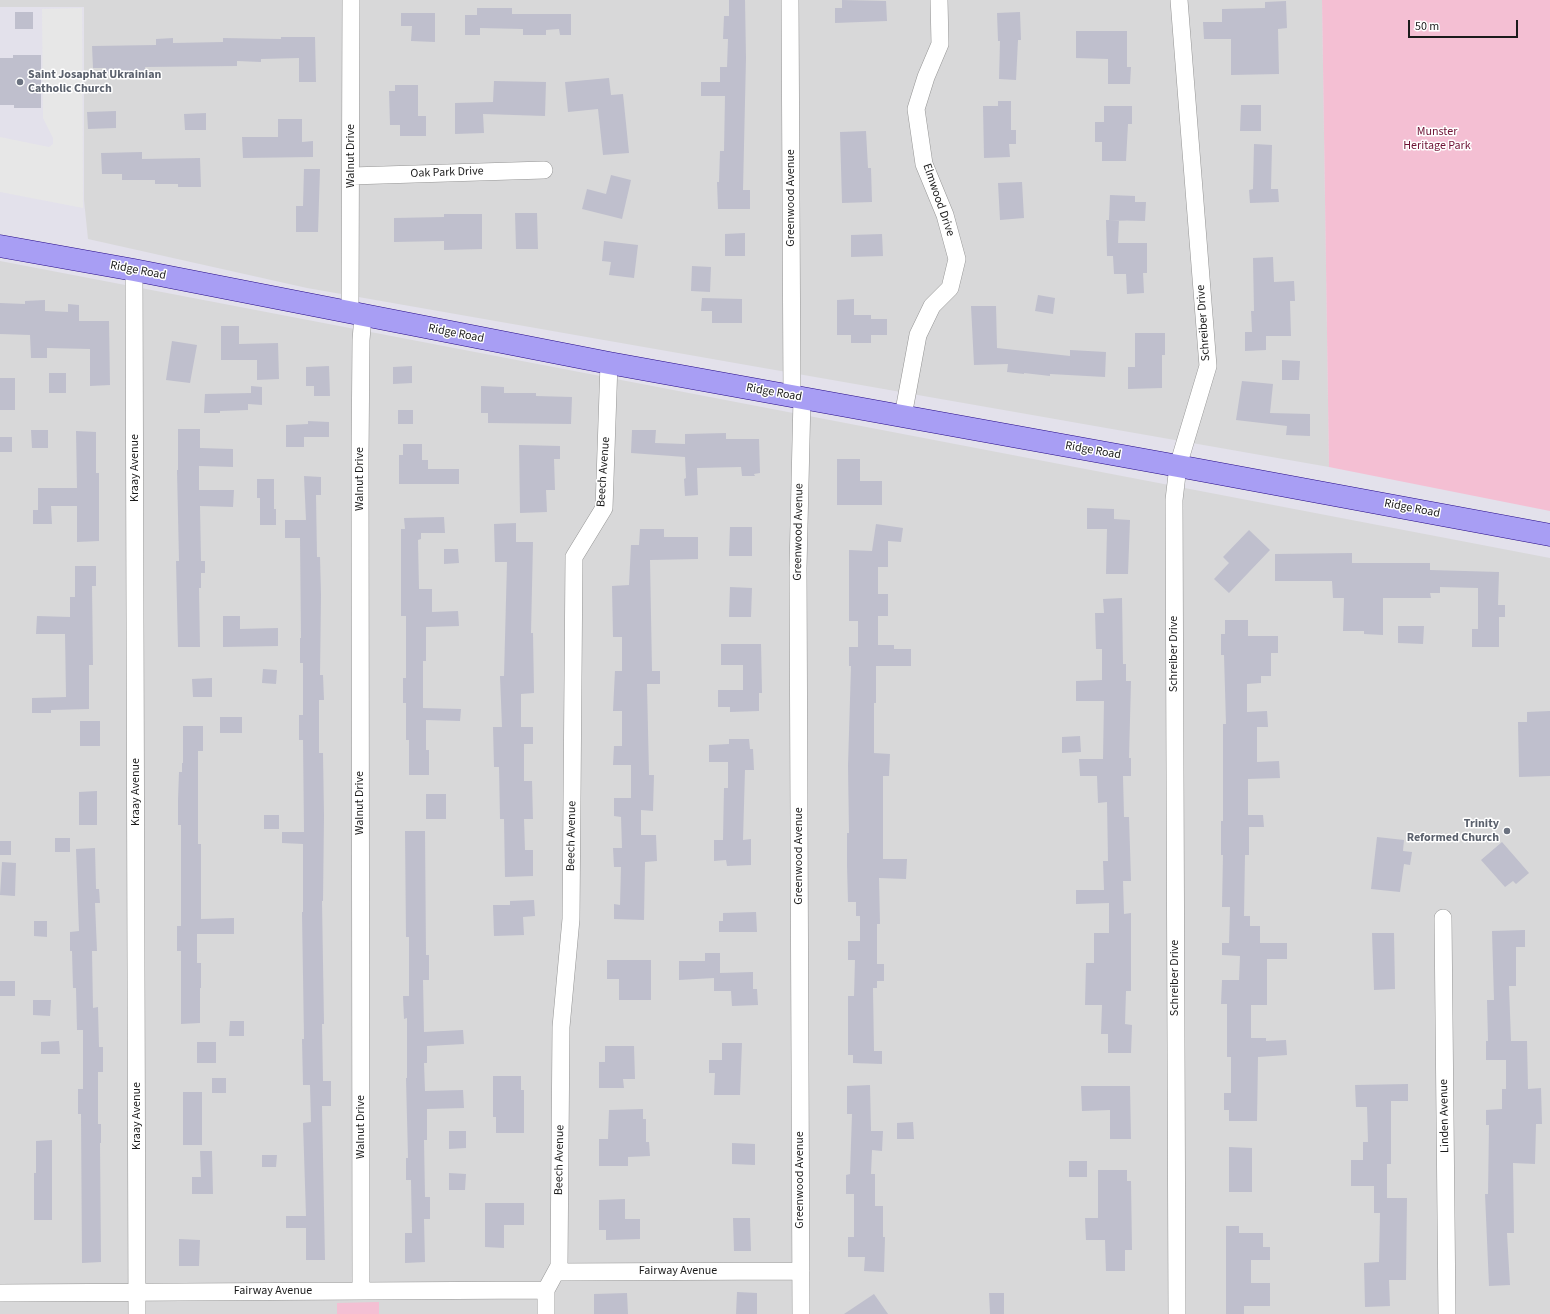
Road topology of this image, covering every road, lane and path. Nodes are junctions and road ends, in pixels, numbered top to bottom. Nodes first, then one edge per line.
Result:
1 (352, 0) edge
2 (790, 0) edge
3 (939, 0) edge
4 (1179, 0) edge
5 (544, 170) dead end
6 (351, 176) junction
7 (0, 246) edge
8 (134, 270) junction
9 (357, 314) junction
10 (609, 363) junction
11 (797, 397) junction
12 (903, 416) junction
13 (1178, 466) junction
14 (1550, 535) edge
15 (1443, 918) dead end
16 (800, 1271) junction
17 (556, 1272) junction
18 (546, 1290) junction
19 (361, 1291) junction
20 (137, 1292) junction
21 (0, 1293) edge
22 (137, 1314) edge
23 (546, 1314) edge
24 (801, 1314) edge
25 (1177, 1314) edge
26 (1447, 1314) edge

1 - 6 street, Walnut Drive
2 - 11 street, Greenwood Avenue
3 - 12 street, Elmwood Drive
4 - 13 street, Schreiber Drive
5 - 6 street, Oak Park Drive
6 - 9 street, Walnut Drive
7 - 8 main road, Ridge Road
8 - 9 main road, Ridge Road
8 - 20 street, Kraay Avenue
9 - 10 main road, Ridge Road
9 - 19 street, Walnut Drive
10 - 11 main road, Ridge Road
10 - 17 street, Beech Avenue
11 - 12 main road, Ridge Road
11 - 16 street, Greenwood Avenue
12 - 13 main road, Ridge Road
13 - 14 main road, Ridge Road
13 - 25 street, Schreiber Drive
15 - 26 street, Linden Avenue
16 - 17 street, Fairway Avenue
16 - 24 street, Greenwood Avenue
17 - 18 street, Beech Avenue
18 - 19 street, Fairway Avenue
18 - 23 street, Beech Avenue
19 - 20 street, Fairway Avenue
20 - 21 street, Fairway Avenue
20 - 22 street, Kraay Avenue

